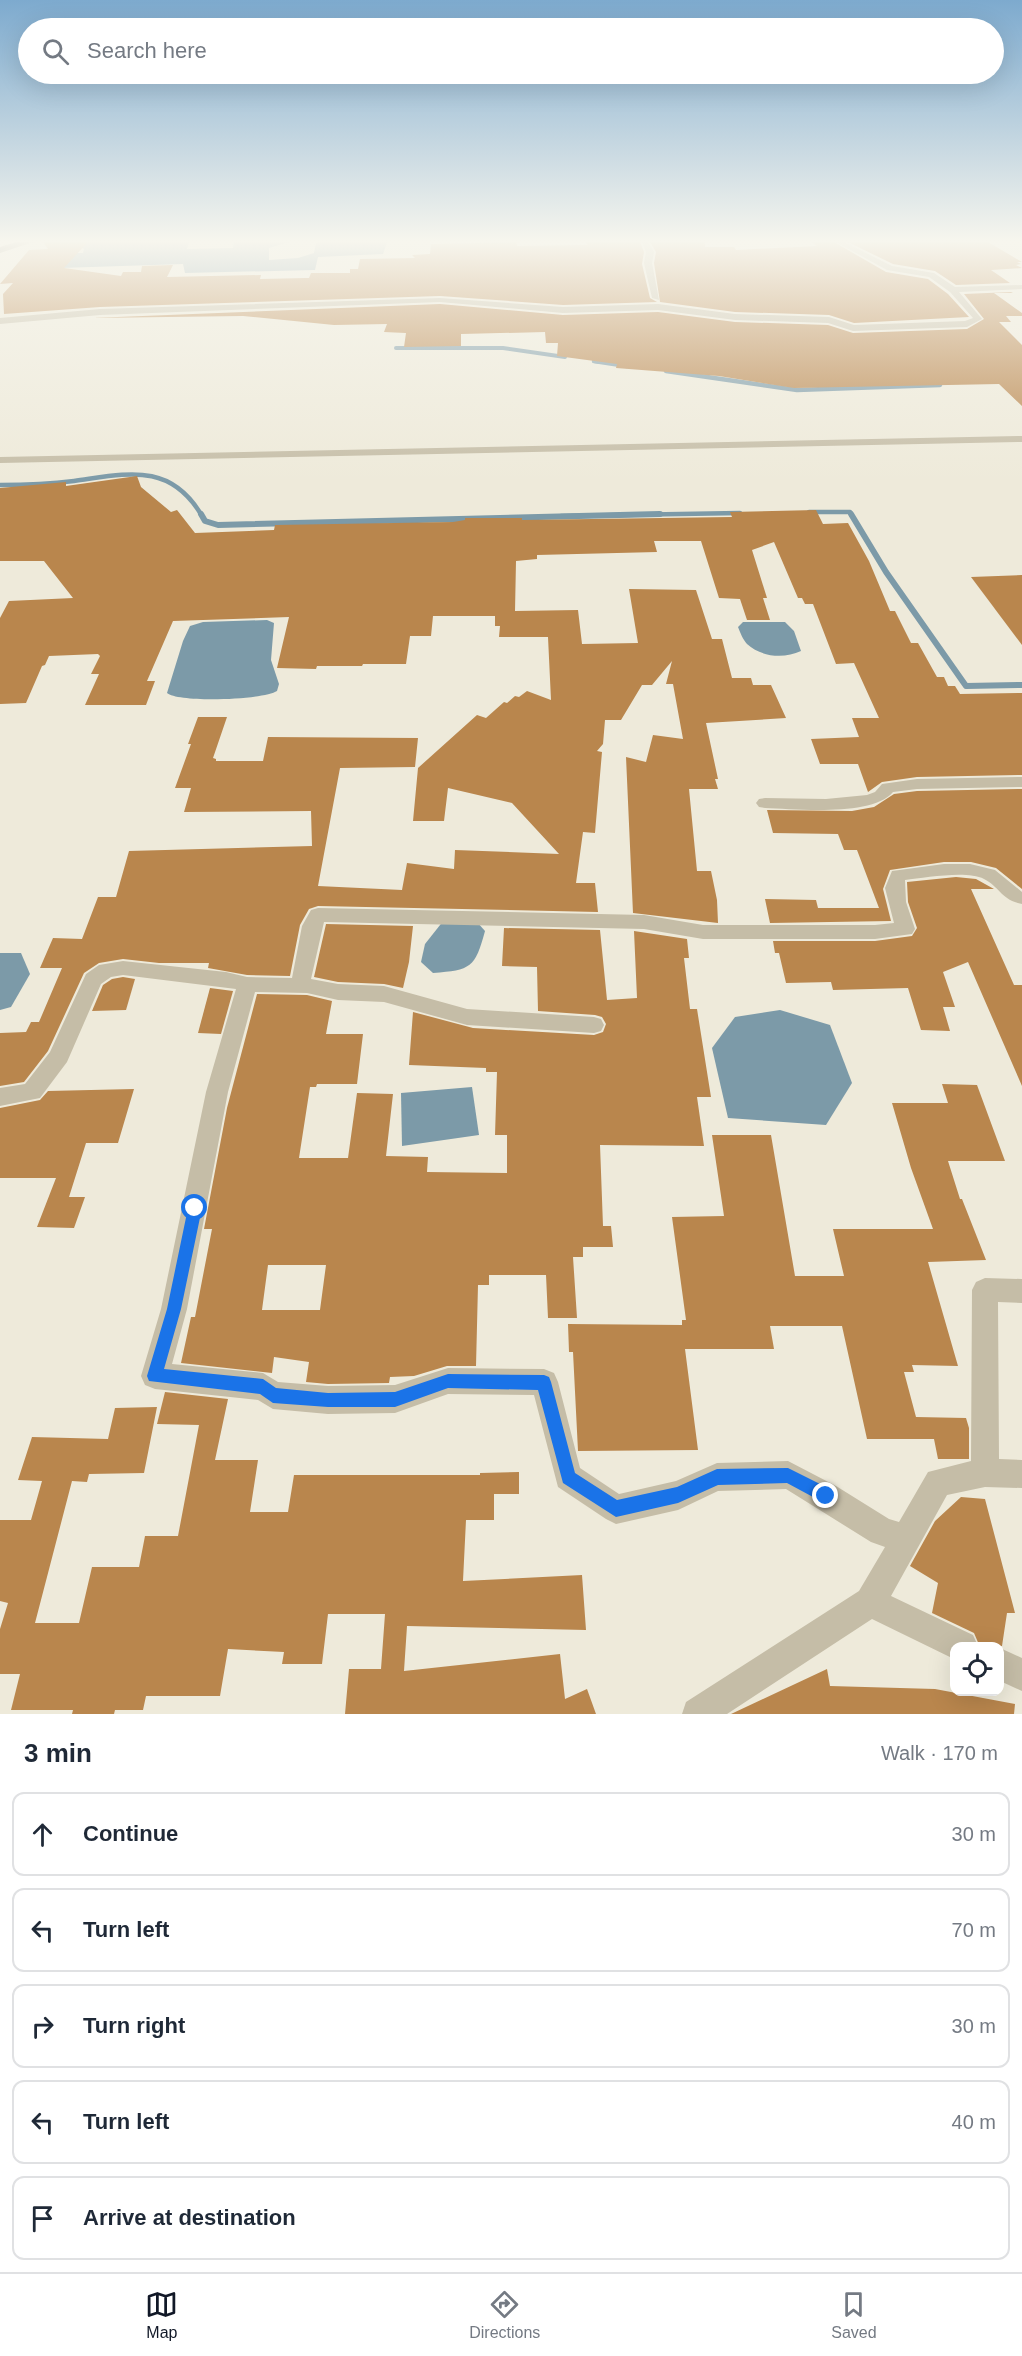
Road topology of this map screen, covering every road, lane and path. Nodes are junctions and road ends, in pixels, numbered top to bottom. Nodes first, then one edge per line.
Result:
1 (835, 322) edge
2 (971, 322) edge
3 (1022, 439) edge
4 (0, 460) edge
5 (1022, 782) edge
6 (765, 804) dead end
7 (1022, 898) edge
8 (247, 984) junction
9 (300, 986) junction
10 (594, 1025) dead end
11 (0, 1096) edge
12 (1022, 1291) edge
13 (985, 1473) junction
14 (1022, 1474) edge
15 (906, 1539) junction
16 (870, 1602) junction
17 (952, 1642) edge
18 (1004, 1666) edge
19 (1022, 1675) edge
20 (698, 1714) edge

1 - 2 street
3 - 4 street
5 - 6 street
7 - 9 street
8 - 9 street
8 - 11 street
8 - 15 street
9 - 10 street
12 - 13 street
13 - 14 street
13 - 15 street
15 - 16 street
16 - 17 street
16 - 20 street
18 - 19 street

